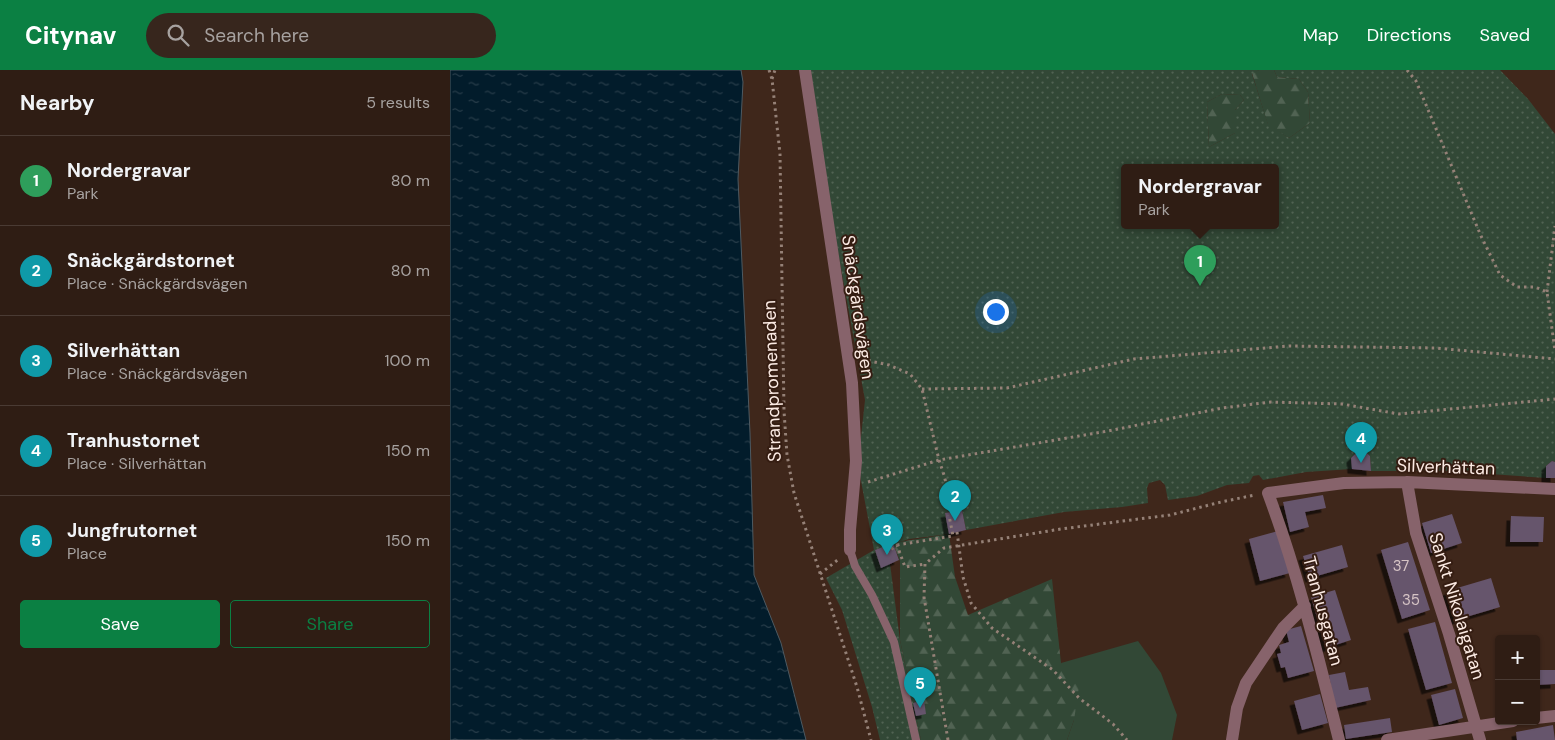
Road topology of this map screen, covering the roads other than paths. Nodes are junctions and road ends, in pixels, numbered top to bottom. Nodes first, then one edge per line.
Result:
1 (805, 70) edge
2 (1406, 482) junction
3 (1555, 489) edge
4 (1268, 492) joint
5 (850, 550) joint
6 (1305, 606) junction
7 (1555, 716) edge
8 (1540, 718) edge
9 (1495, 723) edge
10 (1476, 726) junction
11 (916, 740) edge
12 (1232, 740) edge
13 (1339, 740) edge
14 (1387, 740) edge
15 (1480, 740) edge

1 - 5 street, Snäckgärdsvägen
2 - 3 street, Silverhättan
2 - 4 street, Silverhättan
2 - 10 street, Sankt Nikolaigatan
4 - 6 street, Tranhusgatan
5 - 11 lane
6 - 12 street
6 - 13 street, Tranhusgatan
7 - 8 street
9 - 10 street
10 - 14 street
10 - 15 street, Sankt Nikolaigatan

